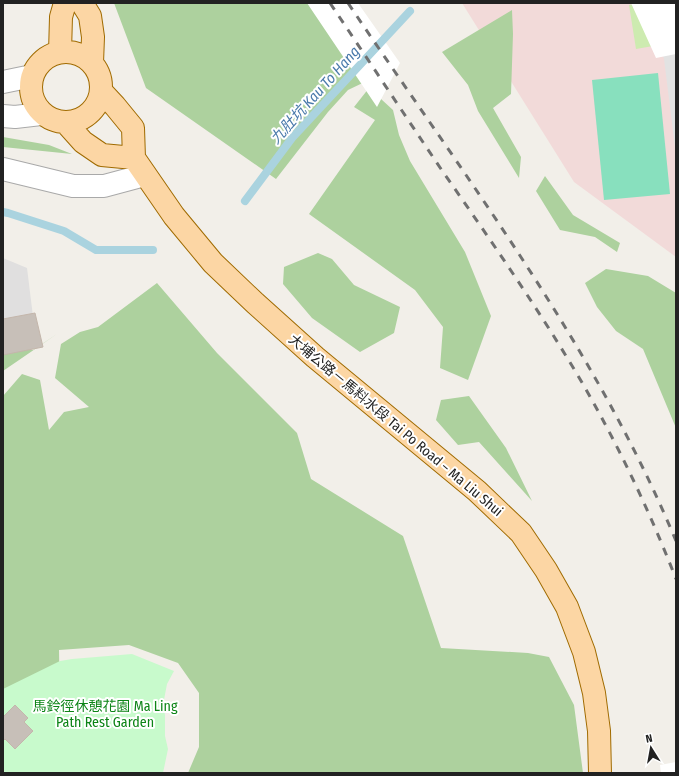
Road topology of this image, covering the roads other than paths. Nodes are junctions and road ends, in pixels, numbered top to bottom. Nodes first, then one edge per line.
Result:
1 (65, 3) edge
2 (82, 3) edge
3 (60, 52) junction
4 (92, 63) junction
5 (32, 76) junction
6 (3, 82) edge
7 (101, 91) junction
8 (41, 114) junction
9 (3, 116) edge
10 (66, 123) junction
11 (140, 167) junction
12 (3, 169) edge
13 (600, 773) edge

1 - 3 main road
2 - 4 main road
3 - 4 main road
3 - 5 main road
4 - 7 main road
5 - 6 street
5 - 8 main road
7 - 10 main road
7 - 11 main road
8 - 9 street
8 - 10 main road
10 - 11 main road
11 - 12 street
11 - 13 main road, 大埔公路－馬料水段 Tai Po Road – Ma Liu Shui

